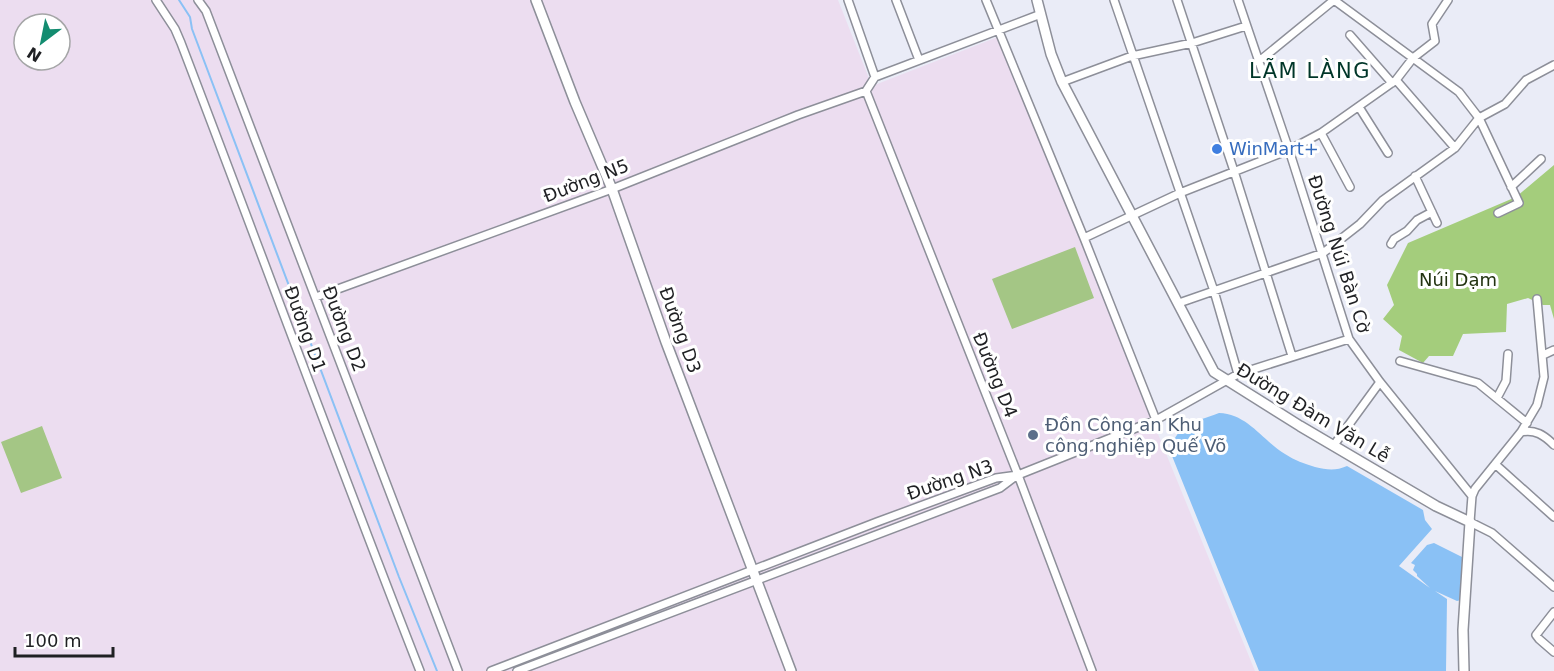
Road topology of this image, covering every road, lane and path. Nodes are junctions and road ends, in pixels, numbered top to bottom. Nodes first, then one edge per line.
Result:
1 (156, 0) edge
2 (198, 0) edge
3 (536, 0) edge
4 (848, 0) edge
5 (896, 0) edge
6 (987, 0) edge
7 (1038, 0) edge
8 (1114, 0) edge
9 (1177, 0) edge
10 (1238, 0) edge
11 (1334, 0) edge
12 (1448, 0) edge
13 (1041, 14) junction
14 (1246, 26) junction
15 (999, 30) junction
16 (1350, 35) dead end
17 (1192, 43) junction
18 (1132, 56) junction
19 (1413, 58) junction
20 (919, 60) junction
21 (1258, 62) junction
22 (1554, 65) edge
23 (875, 77) junction
24 (1062, 82) junction
25 (1394, 82) junction
26 (866, 91) junction
27 (1359, 107) junction
28 (1479, 118) junction
29 (1321, 133) junction
30 (1455, 148) junction
31 (1290, 150) junction
32 (1388, 153) dead end
33 (1541, 159) dead end
34 (1234, 171) junction
35 (1415, 176) junction
36 (1350, 187) dead end
37 (1511, 187) junction
38 (612, 189) junction
39 (1180, 193) junction
40 (1432, 212) junction
41 (1498, 213) dead end
42 (1132, 215) junction
43 (1437, 224) dead end
44 (1084, 238) junction
45 (1391, 244) dead end
46 (1323, 253) junction
47 (1267, 273) junction
48 (1214, 291) junction
49 (316, 297) junction
50 (1537, 299) dead end
51 (1179, 303) junction
52 (1349, 339) junction
53 (1554, 350) edge
54 (1508, 354) dead end
55 (1543, 355) junction
56 (1292, 356) junction
57 (1400, 361) dead end
58 (1238, 374) junction
59 (1226, 381) junction
60 (1380, 382) junction
61 (1497, 398) junction
62 (1156, 420) junction
63 (1527, 423) junction
64 (1521, 432) junction
65 (1334, 445) junction
66 (1554, 445) edge
67 (1495, 464) junction
68 (1018, 475) junction
69 (1472, 496) junction
70 (1554, 517) edge
71 (1470, 522) junction
72 (753, 568) junction
73 (757, 579) junction
74 (1554, 587) edge
75 (1554, 612) edge
76 (608, 626) junction
77 (612, 636) junction
78 (1554, 652) edge
79 (420, 671) edge
80 (458, 671) edge
81 (491, 671) edge
82 (517, 671) edge
83 (791, 671) edge
84 (1092, 671) edge
85 (1464, 671) edge

1 - 79 street, Đường D1
2 - 49 street, Đường D2
3 - 38 main road, Đường D3
4 - 23 street
5 - 20 street
6 - 15 street
7 - 13 main road, Đường Đàm Văn Lễ
8 - 18 street
9 - 17 street
10 - 14 street, Đường Núi Bàn Cờ
11 - 19 street
11 - 21 street
12 - 19 street
13 - 15 street
13 - 24 main road, Đường Đàm Văn Lễ
14 - 17 street
14 - 21 street, Đường Núi Bàn Cờ
15 - 20 street
15 - 44 street
16 - 25 street
17 - 18 street
17 - 34 street
18 - 24 street
18 - 39 street
19 - 25 street
19 - 28 street
20 - 23 street
21 - 31 street, Đường Núi Bàn Cờ
22 - 28 street
23 - 26 street
24 - 42 main road, Đường Đàm Văn Lễ
25 - 27 street
25 - 30 street
26 - 38 street, Đường N5
26 - 68 street, Đường D4
27 - 29 street
27 - 32 street
28 - 30 street
28 - 37 street
29 - 31 street
29 - 36 street
30 - 35 street
31 - 34 street
31 - 46 street, Đường Núi Bàn Cờ
33 - 37 street
34 - 39 street
34 - 47 street
35 - 40 street
35 - 46 street
37 - 41 street
38 - 49 street, Đường N5
38 - 72 main road, Đường D3
39 - 42 street
39 - 48 street
40 - 43 street
40 - 45 street
42 - 44 street
42 - 51 main road, Đường Đàm Văn Lễ
44 - 62 street
46 - 47 street
46 - 52 street, Đường Núi Bàn Cờ
47 - 48 street
47 - 56 street
48 - 51 street
48 - 58 street
49 - 80 street, Đường D2
50 - 55 street
51 - 59 main road, Đường Đàm Văn Lễ
52 - 56 street
52 - 60 street, Đường Núi Bàn Cờ
53 - 55 street
54 - 61 street
55 - 63 street
56 - 58 street
57 - 61 street
58 - 59 street
59 - 62 street
59 - 65 main road, Đường Đàm Văn Lễ
60 - 65 street
60 - 69 street, Đường Núi Bàn Cờ
61 - 63 street
62 - 68 street
63 - 64 street
64 - 66 street
64 - 67 street
65 - 71 main road, Đường Đàm Văn Lễ
67 - 69 street
67 - 70 street
68 - 72 street, Đường N3
68 - 73 street, Đường N3
68 - 84 street, Đường D4
69 - 71 street
71 - 74 street
71 - 85 main road
72 - 73 main road, Đường D3
72 - 76 street, Đường N3
73 - 77 street, Đường N3
73 - 83 main road, Đường D3
75 - 78 street
76 - 77 street
76 - 81 street, Đường N3
77 - 82 street, Đường N3

